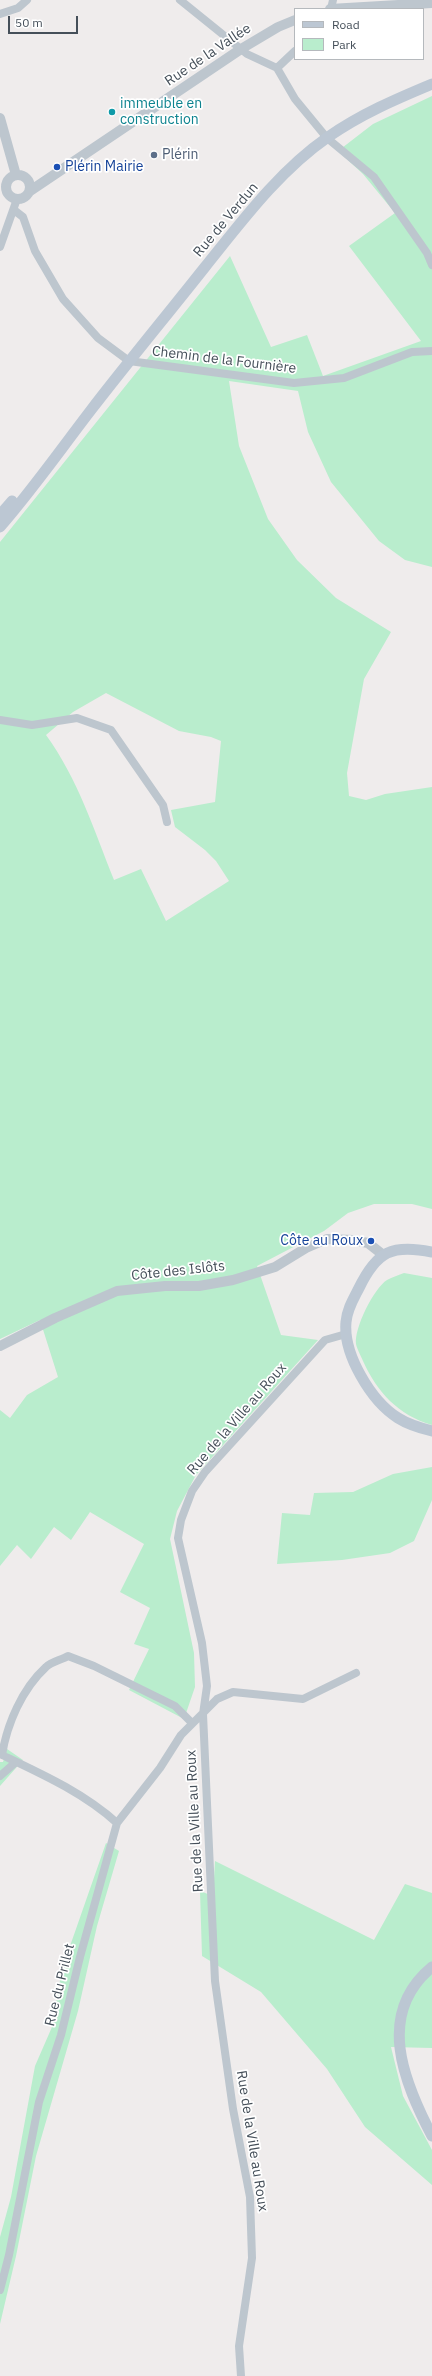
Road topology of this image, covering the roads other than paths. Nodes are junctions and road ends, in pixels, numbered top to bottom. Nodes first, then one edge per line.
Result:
1 (27, 0) edge
2 (180, 0) edge
3 (432, 3) edge
4 (348, 8) edge
5 (0, 14) edge
6 (294, 20) edge
7 (241, 49) junction
8 (294, 52) edge
9 (276, 68) junction
10 (432, 84) edge
11 (0, 118) edge
12 (327, 138) junction
13 (16, 175) junction
14 (3, 185) edge
15 (29, 186) junction
16 (17, 199) junction
17 (14, 210) junction
18 (0, 247) edge
19 (432, 265) edge
20 (432, 351) edge
21 (128, 361) junction
22 (82, 421) junction
23 (0, 515) edge
24 (0, 527) edge
25 (0, 720) edge
26 (167, 822) dead end
27 (432, 1252) edge
28 (382, 1254) junction
29 (346, 1334) junction
30 (0, 1346) edge
31 (432, 1431) edge
32 (356, 1673) dead end
33 (203, 1714) junction
34 (192, 1723) junction
35 (1, 1755) edge
36 (16, 1762) junction
37 (0, 1776) edge
38 (117, 1823) junction
39 (432, 1967) edge
40 (432, 2136) edge
41 (0, 2290) edge
42 (241, 2376) edge

1 - 5 street
2 - 7 street
3 - 4 street
6 - 7 street, Rue de la Vallée
7 - 9 street
7 - 15 street, Rue de la Vallée
8 - 9 street
9 - 12 street
10 - 12 main road, Rue de Verdun
11 - 13 street
12 - 19 street
12 - 21 main road, Rue de Verdun
13 - 14 street
13 - 15 street
14 - 16 street
15 - 16 street
16 - 17 street
17 - 18 street
17 - 21 street
20 - 21 street, Chemin de la Fournière
21 - 22 main road, Rue de Verdun
22 - 23 main road
22 - 24 main road
25 - 26 street
27 - 28 main road
28 - 29 main road
28 - 30 street, Côte des Islôts
29 - 31 main road
29 - 33 street, Rue de la Ville au Roux
32 - 33 street, Rue du Prillet
33 - 34 street, Rue du Prillet
33 - 42 street, Rue de la Ville au Roux
34 - 35 street
34 - 38 street, Rue du Prillet
35 - 36 street
36 - 37 street
36 - 38 street
38 - 41 street, Rue du Prillet
39 - 40 main road

